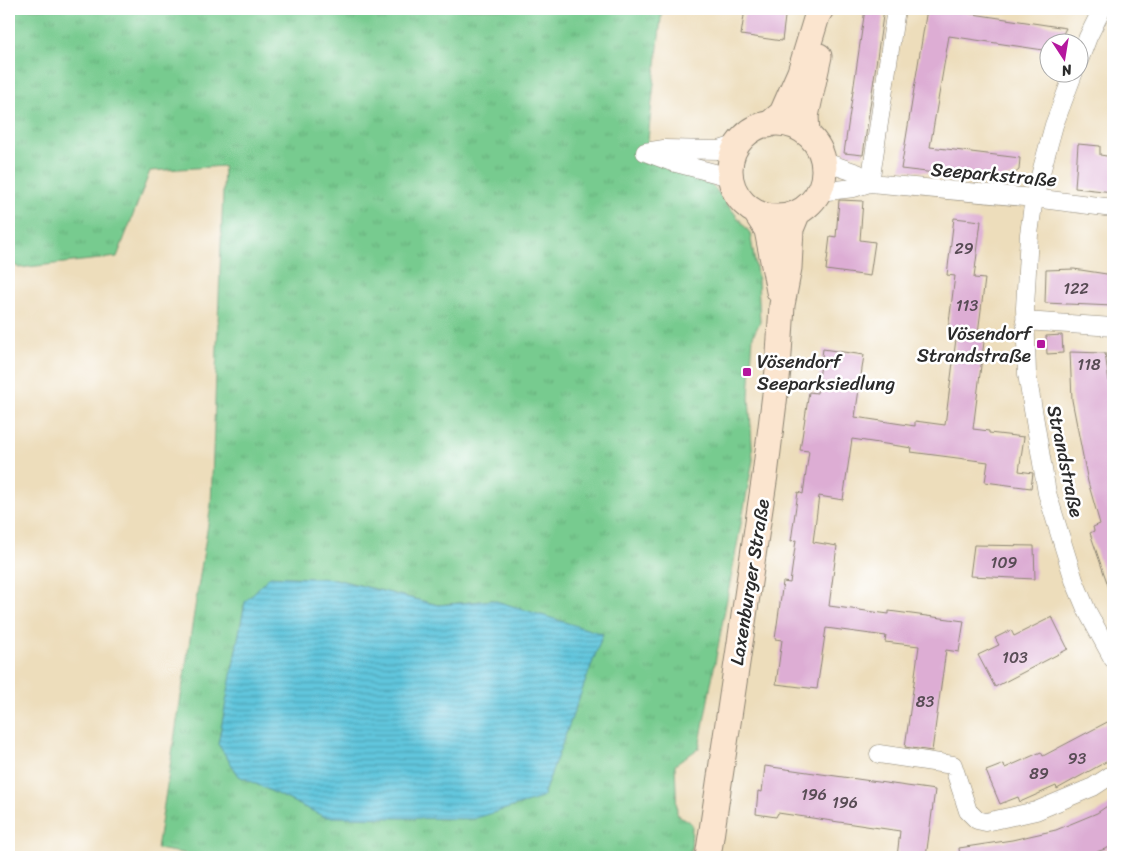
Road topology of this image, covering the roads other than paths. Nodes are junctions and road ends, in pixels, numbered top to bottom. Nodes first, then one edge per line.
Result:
1 (820, 9) edge
2 (828, 9) edge
3 (896, 9) edge
4 (1102, 9) edge
5 (1090, 34) edge
6 (1070, 82) edge
7 (768, 124) junction
8 (807, 134) junction
9 (738, 144) junction
10 (822, 161) junction
11 (730, 176) junction
12 (870, 183) junction
13 (819, 192) junction
14 (1034, 198) junction
15 (1113, 208) edge
16 (798, 212) junction
17 (756, 213) junction
18 (782, 305) junction
19 (1024, 321) junction
20 (1113, 327) edge
21 (1113, 659) edge
22 (879, 754) dead end
23 (1113, 774) edge
24 (708, 857) edge

1 - 7 main road
2 - 8 main road
3 - 12 street
4 - 5 street
6 - 14 street, Strandstraße
7 - 8 main road
7 - 9 main road
8 - 10 main road
9 - 11 main road
9 - 11 street
10 - 12 street, Seeparkstraße
10 - 13 main road
11 - 17 main road
12 - 13 street, Seeparkstraße
12 - 14 street, Seeparkstraße
13 - 16 main road
14 - 15 street, Seeparkstraße
14 - 19 street, Strandstraße
16 - 17 main road
16 - 18 main road, Laxenburger Straße
17 - 18 main road, Laxenburger Straße
18 - 24 main road, Laxenburger Straße
19 - 20 street
19 - 21 street, Strandstraße
22 - 23 street

